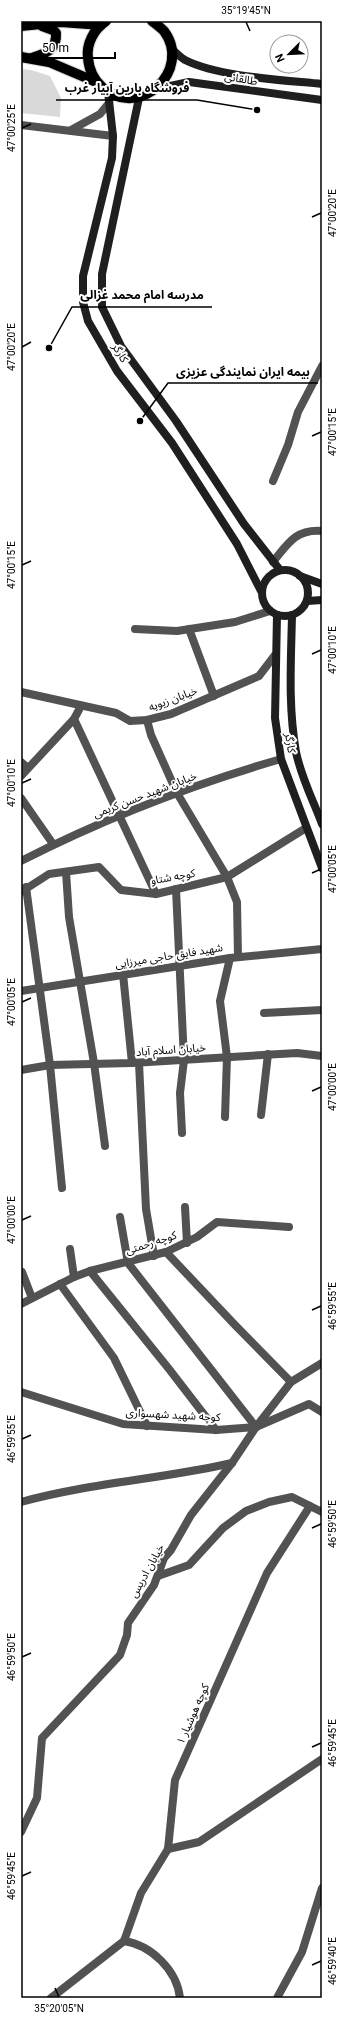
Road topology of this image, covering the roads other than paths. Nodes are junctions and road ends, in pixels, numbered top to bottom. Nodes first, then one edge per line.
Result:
1 (152, 21) edge
2 (104, 22) edge
3 (36, 24) junction
4 (21, 26) edge
5 (171, 48) junction
6 (25, 58) edge
7 (96, 82) junction
8 (322, 84) edge
9 (156, 89) junction
10 (108, 92) junction
11 (139, 98) junction
12 (322, 100) edge
13 (109, 103) junction
14 (21, 125) edge
15 (71, 130) junction
16 (113, 136) junction
17 (322, 366) edge
18 (273, 482) dead end
19 (322, 530) edge
20 (273, 562) junction
21 (280, 570) junction
22 (300, 576) junction
23 (322, 584) edge
24 (261, 591) junction
25 (322, 600) edge
26 (307, 601) junction
27 (273, 613) junction
28 (292, 615) junction
29 (135, 629) dead end
30 (189, 629) junction
31 (275, 656) junction
32 (21, 692) edge
33 (214, 696) junction
34 (81, 706) junction
35 (74, 719) junction
36 (147, 720) junction
37 (281, 759) junction
38 (21, 762) edge
39 (28, 768) junction
40 (21, 776) edge
41 (177, 793) junction
42 (21, 798) edge
43 (120, 814) junction
44 (322, 824) edge
45 (306, 828) junction
46 (53, 844) junction
47 (21, 861) edge
48 (322, 868) edge
49 (66, 872) junction
50 (227, 877) junction
51 (176, 889) junction
52 (23, 890) edge
53 (156, 894) junction
54 (322, 949) edge
55 (234, 958) junction
56 (181, 966) junction
57 (122, 974) junction
58 (80, 981) junction
59 (39, 988) junction
60 (21, 991) edge
61 (322, 1010) edge
62 (264, 1014) dead end
63 (268, 1054) junction
64 (322, 1056) edge
65 (227, 1057) junction
66 (184, 1060) junction
67 (94, 1063) junction
68 (136, 1063) junction
69 (50, 1066) junction
70 (21, 1070) edge
71 (261, 1115) dead end
72 (225, 1117) dead end
73 (182, 1133) dead end
74 (105, 1146) dead end
75 (62, 1188) dead end
76 (185, 1207) dead end
77 (120, 1217) dead end
78 (289, 1227) dead end
79 (187, 1243) junction
80 (70, 1249) dead end
81 (166, 1252) junction
82 (154, 1256) junction
83 (128, 1263) junction
84 (90, 1271) junction
85 (22, 1272) dead end
86 (74, 1277) junction
87 (60, 1284) junction
88 (32, 1298) junction
89 (21, 1304) edge
90 (322, 1362) edge
91 (292, 1382) junction
92 (21, 1392) edge
93 (322, 1412) edge
94 (147, 1426) junction
95 (256, 1427) junction
96 (216, 1430) junction
97 (232, 1463) junction
98 (21, 1502) edge
99 (310, 1506) junction
100 (322, 1512) edge
101 (158, 1576) junction
102 (322, 1759) edge
103 (21, 1832) edge
104 (168, 1849) junction
105 (322, 1888) edge
106 (124, 1941) junction
107 (51, 1998) edge
108 (180, 1998) edge
109 (278, 1998) edge

1 - 5 main road
2 - 3 main road
2 - 7 main road
3 - 4 main road
3 - 6 main road
5 - 8 main road, طالقانی
5 - 9 main road
6 - 7 main road
7 - 10 main road
9 - 11 main road
9 - 12 main road, طالقانی
10 - 11 main road
10 - 13 main road, کارگر
11 - 20 main road, کارگر
13 - 15 street
13 - 16 main road, کارگر
14 - 15 street
15 - 16 street
16 - 24 main road, کارگر
17 - 18 street
19 - 20 street
20 - 21 main road, کارگر
21 - 22 main road
21 - 24 main road
22 - 23 main road
22 - 26 main road
24 - 27 main road
25 - 26 main road
26 - 28 main road
27 - 28 main road
27 - 30 street
27 - 31 main road, کارگر
28 - 44 main road, کارگر
29 - 30 street
30 - 33 street
31 - 33 street, خیابان زیویه
31 - 37 main road, کارگر
32 - 34 street, خیابان زیویه
33 - 36 street, خیابان زیویه
34 - 35 street
34 - 36 street, خیابان زیویه
35 - 39 street
35 - 43 street
36 - 41 street
37 - 41 street, خیابان شهید حسن کریمی
37 - 45 main road, کارگر
38 - 39 street
39 - 40 street
41 - 43 street, خیابان شهید حسن کریمی
41 - 50 street
42 - 46 street
43 - 46 street, خیابان شهید حسن کریمی
43 - 53 street
45 - 48 main road, کارگر
45 - 50 street, کوچه شتاو
46 - 47 street, خیابان شهید حسن کریمی
49 - 52 street, کوچه شتاو
49 - 53 street, کوچه شتاو
49 - 58 street
50 - 51 street, کوچه شتاو
50 - 55 street
51 - 53 street, کوچه شتاو
51 - 56 street
52 - 59 street
54 - 55 street, شهید فایق حاجی میرزایی
55 - 56 street, شهید فایق حاجی میرزایی
55 - 65 street
56 - 57 street, شهید فایق حاجی میرزایی
56 - 66 street
57 - 58 street, شهید فایق حاجی میرزایی
57 - 68 street
58 - 59 street, شهید فایق حاجی میرزایی
58 - 67 street
59 - 60 street, شهید فایق حاجی میرزایی
59 - 69 street
61 - 62 street
63 - 64 street, خیابان اسلام آباد
63 - 65 street, خیابان اسلام آباد
63 - 71 street
65 - 66 street, خیابان اسلام آباد
65 - 72 street
66 - 68 street, خیابان اسلام آباد
66 - 73 street
67 - 68 street, خیابان اسلام آباد
67 - 69 street, خیابان اسلام آباد
67 - 74 street
68 - 82 street
69 - 70 street, خیابان اسلام آباد
69 - 75 street
76 - 79 street
77 - 83 street
78 - 79 street, کوچه رحمتی
79 - 81 street, کوچه رحمتی
80 - 86 street
81 - 82 street, کوچه رحمتی
81 - 91 street
82 - 83 street, کوچه رحمتی
83 - 84 street, کوچه رحمتی
83 - 95 street
84 - 86 street, کوچه رحمتی
84 - 96 street
85 - 88 street
86 - 87 street, کوچه رحمتی
87 - 88 street, کوچه رحمتی
87 - 94 street
88 - 89 street, کوچه رحمتی
90 - 91 street, خیابان ادریس
91 - 95 street, خیابان ادریس
92 - 94 street, کوچه شهید شهسواری
93 - 95 street
94 - 96 street, کوچه شهید شهسواری
95 - 96 street, کوچه شهید شهسواری
95 - 97 street, خیابان ادریس
97 - 98 street
97 - 101 street, خیابان ادریس
99 - 100 street
99 - 101 street
99 - 104 street, کوچه هوشیار ۱
101 - 103 street, خیابان ادریس
102 - 104 street
104 - 106 street, کوچه هوشیار ۱
105 - 109 street
106 - 107 street
106 - 108 street

